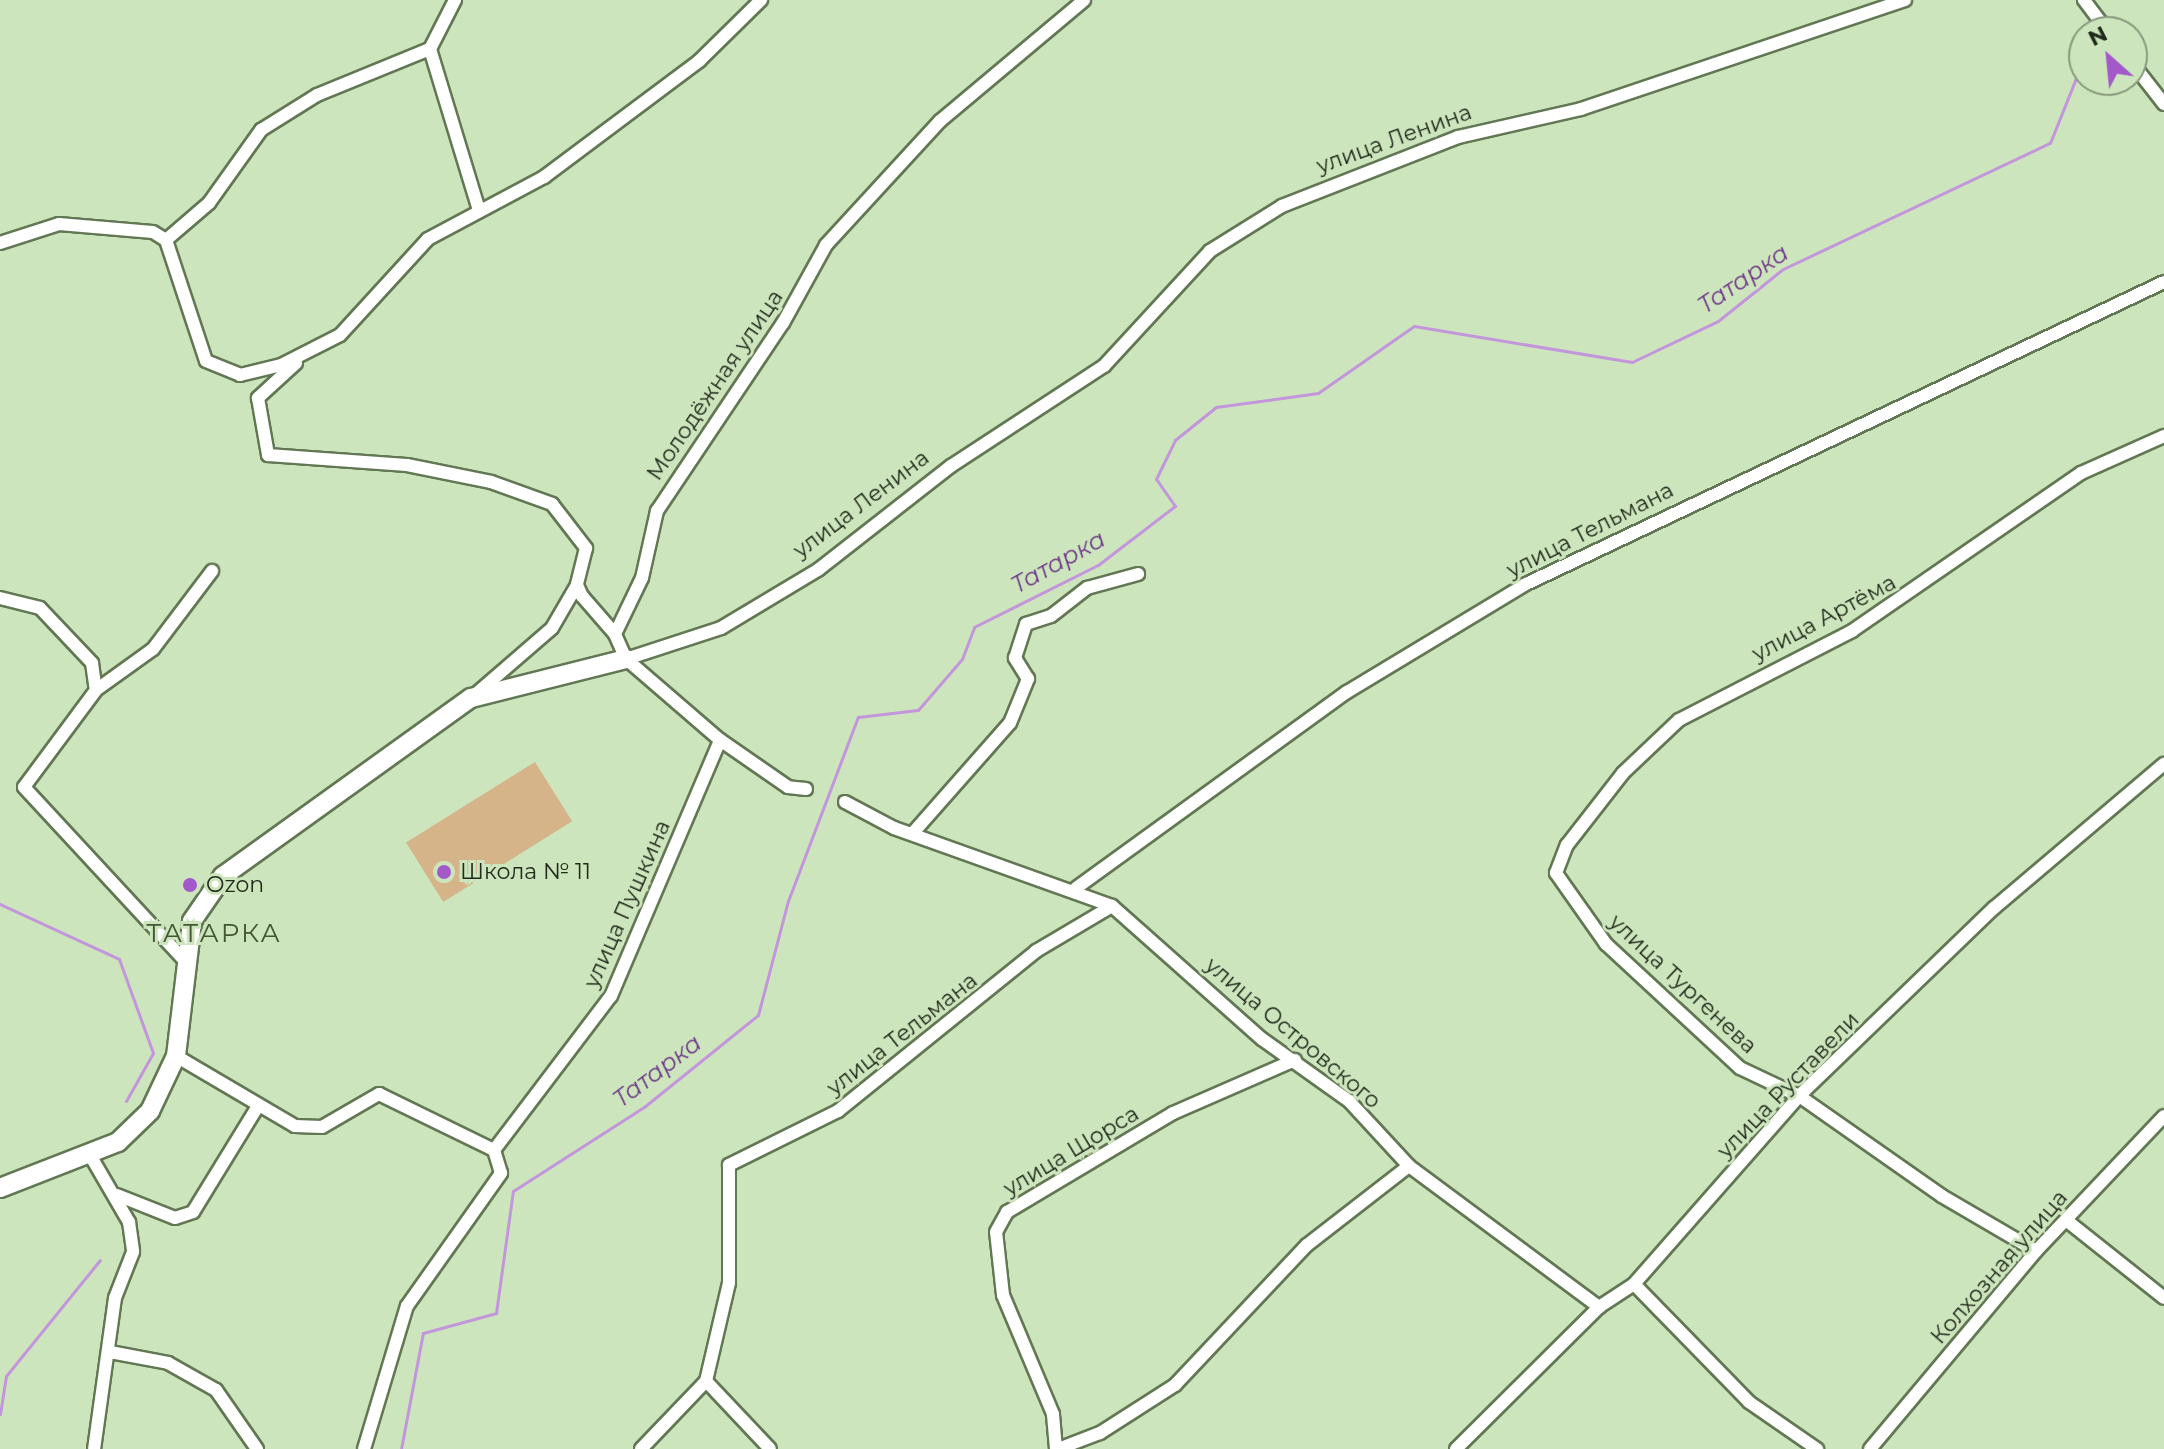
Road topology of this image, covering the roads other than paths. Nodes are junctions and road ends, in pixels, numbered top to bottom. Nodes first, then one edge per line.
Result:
1 (455, 0) edge
2 (761, 0) edge
3 (1084, 0) edge
4 (1905, 0) edge
5 (430, 49) junction
6 (2148, 84) edge
7 (2164, 104) edge
8 (479, 210) junction
9 (166, 240) junction
10 (0, 243) edge
11 (2164, 282) edge
12 (309, 353) junction
13 (2164, 436) edge
14 (212, 571) dead end
15 (1138, 574) dead end
16 (577, 585) junction
17 (0, 598) edge
18 (615, 634) junction
19 (626, 659) junction
20 (96, 690) junction
21 (471, 698) junction
22 (720, 740) junction
23 (2164, 764) edge
24 (806, 789) dead end
25 (845, 802) dead end
26 (912, 834) junction
27 (1560, 884) joint
28 (1076, 888) junction
29 (1112, 906) junction
30 (185, 961) junction
31 (176, 1056) junction
32 (1295, 1060) junction
33 (1799, 1096) junction
34 (258, 1106) junction
35 (2164, 1116) edge
36 (494, 1150) junction
37 (90, 1155) junction
38 (1409, 1166) junction
39 (0, 1188) edge
40 (117, 1195) junction
41 (2066, 1220) junction
42 (2036, 1251) junction
43 (1634, 1284) junction
44 (2164, 1298) edge
45 (1599, 1307) junction
46 (110, 1352) junction
47 (706, 1381) junction
48 (94, 1449) edge
49 (257, 1449) edge
50 (364, 1449) edge
51 (641, 1449) edge
52 (770, 1449) edge
53 (1057, 1449) edge
54 (1456, 1449) edge
55 (1817, 1449) edge
56 (1870, 1449) edge

1 - 5 street
2 - 8 street
3 - 18 street, Молодёжная улица
4 - 19 street, улица Ленина
5 - 8 street
5 - 9 street
6 - 7 street
8 - 12 street
9 - 10 street
9 - 12 street
11 - 28 street, улица Тельмана
12 - 16 street
13 - 27 street, улица Артёма
14 - 20 street
15 - 26 street
16 - 18 street
16 - 21 street
17 - 20 street
18 - 19 street
19 - 21 street, улица Ленина
19 - 22 street
20 - 30 street
21 - 30 street, улица Ленина
22 - 24 street
22 - 36 street, улица Пушкина
23 - 33 street, улица Руставели
25 - 26 street, улица Островского
26 - 28 street, улица Островского
27 - 33 street, улица Тургенева
28 - 29 street, улица Островского
29 - 32 street, улица Островского
29 - 47 street, улица Тельмана
30 - 31 street, улица Ленина
31 - 34 street
31 - 37 street, улица Ленина
32 - 38 street, улица Островского
32 - 53 street, улица Щорса
33 - 42 street, улица Тургенева
33 - 43 street, улица Руставели
34 - 36 street
34 - 40 street
35 - 41 street, Колхозная улица
36 - 50 street
37 - 39 street, улица Ленина
37 - 40 street
38 - 45 street, улица Островского
38 - 53 street
40 - 46 street
41 - 42 street, Колхозная улица
41 - 44 street
42 - 56 street, Колхозная улица
43 - 45 street, улица Руставели
43 - 55 street
45 - 54 street, улица Руставели
46 - 48 street
46 - 49 street
47 - 51 street
47 - 52 street

